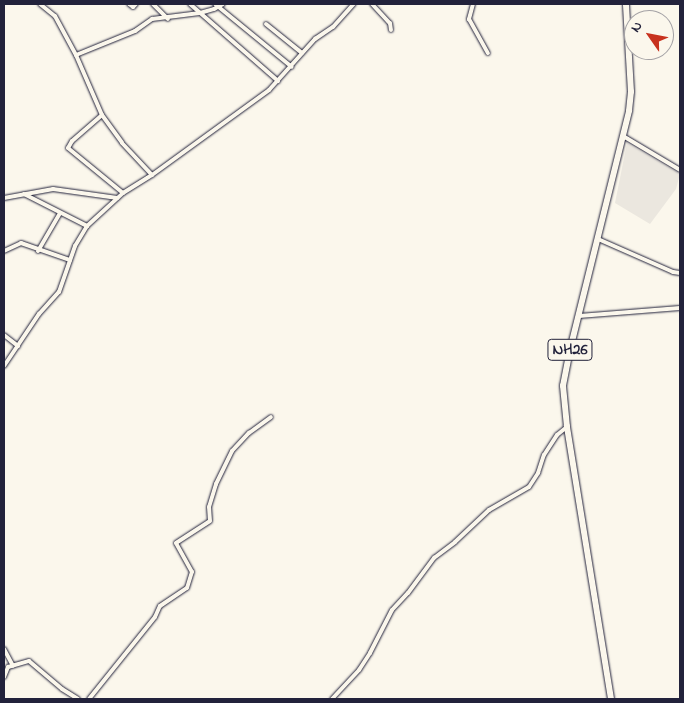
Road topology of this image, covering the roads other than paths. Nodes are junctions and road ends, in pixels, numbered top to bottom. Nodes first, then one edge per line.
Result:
1 (40, 4) edge
2 (129, 4) edge
3 (136, 4) edge
4 (153, 4) edge
5 (190, 4) edge
6 (223, 4) edge
7 (354, 4) edge
8 (372, 4) edge
9 (473, 4) edge
10 (626, 4) edge
11 (217, 5) edge
12 (200, 13) junction
13 (168, 19) junction
14 (266, 24) dead end
15 (391, 30) dead end
16 (302, 53) junction
17 (488, 53) dead end
18 (76, 55) junction
19 (292, 67) junction
20 (278, 81) junction
21 (102, 115) junction
22 (623, 136) junction
23 (680, 170) edge
24 (152, 175) junction
25 (123, 193) junction
26 (24, 194) junction
27 (4, 198) edge
28 (117, 198) junction
29 (60, 213) junction
30 (87, 226) junction
31 (598, 239) junction
32 (4, 251) edge
33 (38, 251) junction
34 (70, 260) junction
35 (680, 273) edge
36 (680, 308) edge
37 (579, 316) junction
38 (4, 335) edge
39 (18, 346) junction
40 (4, 366) edge
41 (271, 417) dead end
42 (567, 427) junction
43 (4, 649) edge
44 (13, 666) junction
45 (4, 677) edge
46 (78, 699) edge
47 (89, 699) edge
48 (332, 699) edge
49 (611, 699) edge

1 - 18 street
2 - 3 street
4 - 13 street
5 - 12 street
6 - 11 street
7 - 16 street
8 - 15 street
9 - 17 street
10 - 22 highway, NH26
11 - 12 street
11 - 19 street
12 - 13 street
12 - 20 street
13 - 18 street
14 - 16 street
16 - 19 street
18 - 21 street
19 - 20 street
20 - 24 street
21 - 24 street
21 - 25 street
22 - 23 street
22 - 31 highway, NH26
24 - 25 street
25 - 28 street
26 - 27 street
26 - 28 street
26 - 29 street
28 - 30 street
29 - 30 street
29 - 33 street
30 - 34 street
31 - 35 street
31 - 37 highway, NH26
32 - 33 street
33 - 34 street
34 - 39 street
36 - 37 street
37 - 42 highway, NH26
38 - 39 street
39 - 40 street
41 - 47 street
42 - 48 street
42 - 49 highway, NH26
43 - 44 street
44 - 45 street
44 - 46 street

